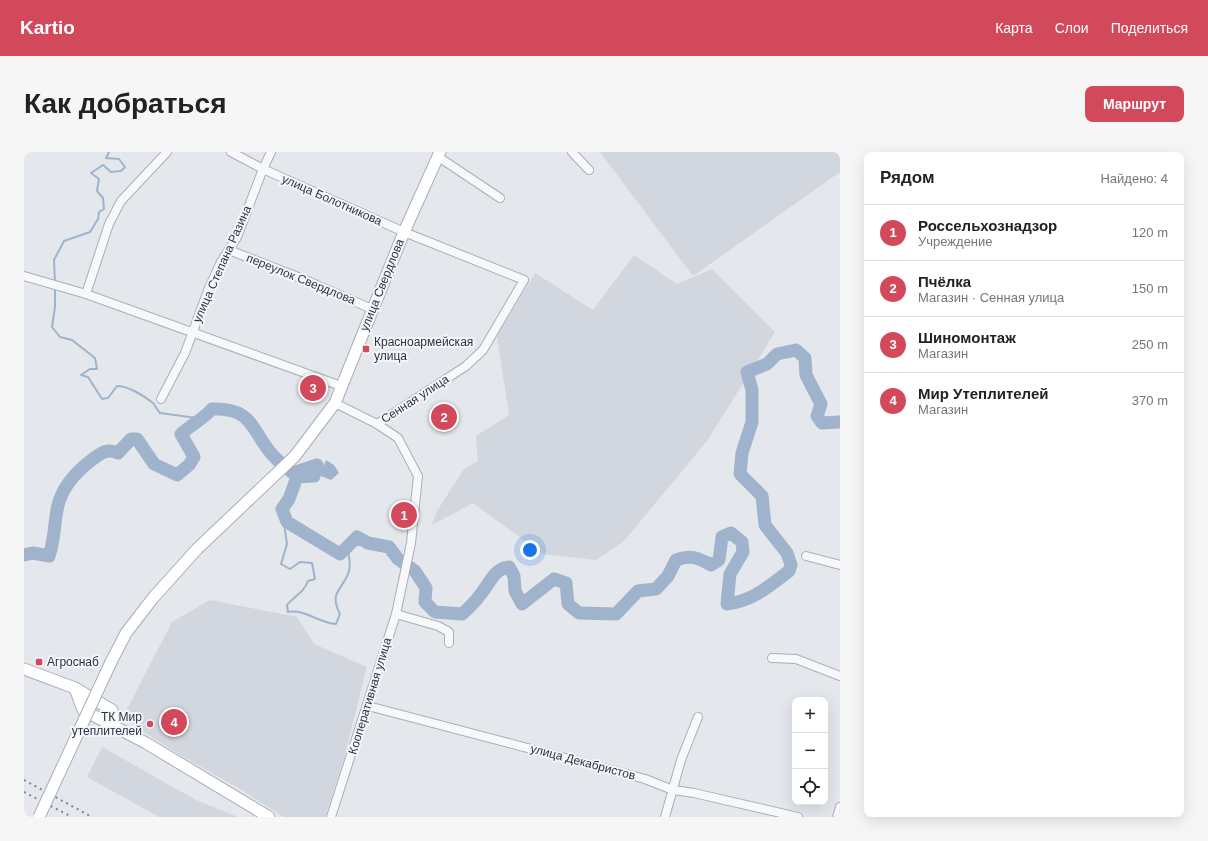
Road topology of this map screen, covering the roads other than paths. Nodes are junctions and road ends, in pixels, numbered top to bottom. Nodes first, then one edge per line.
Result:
1 (167, 152) edge
2 (231, 152) edge
3 (271, 152) edge
4 (572, 152) edge
5 (436, 153) edge
6 (263, 169) junction
7 (589, 170) dead end
8 (500, 198) dead end
9 (404, 232) junction
10 (229, 250) junction
11 (24, 276) edge
12 (524, 280) joint
13 (86, 294) junction
14 (372, 309) junction
15 (192, 332) junction
16 (341, 386) junction
17 (161, 399) dead end
18 (335, 403) junction
19 (377, 424) junction
20 (806, 556) dead end
21 (840, 565) edge
22 (396, 614) junction
23 (449, 643) dead end
24 (772, 658) dead end
25 (24, 669) edge
26 (840, 676) edge
27 (368, 706) junction
28 (698, 717) dead end
29 (673, 790) junction
30 (840, 807) edge
31 (39, 817) edge
32 (269, 817) edge
33 (331, 817) edge
34 (665, 817) edge
35 (798, 817) edge
36 (837, 817) edge

1 - 13 street
2 - 6 street, улица Болотникова
3 - 6 street, улица Степана Разина
4 - 7 street
5 - 8 street
5 - 9 main road, улица Свердлова
6 - 9 street, улица Болотникова
6 - 10 street, улица Степана Разина
9 - 12 street, улица Болотникова
9 - 14 main road, улица Свердлова
10 - 14 street, переулок Свердлова
10 - 15 street, улица Степана Разина
11 - 13 street
12 - 19 street, Сенная улица
13 - 15 street
14 - 16 main road, улица Свердлова
15 - 16 street
15 - 17 street, улица Степана Разина
16 - 18 main road, улица Свердлова
18 - 19 street
18 - 31 main road, улица Свердлова, bridge
19 - 22 street, Кооперативная улица
20 - 21 street
22 - 23 street
22 - 27 street, Кооперативная улица
24 - 26 street
25 - 32 main road
27 - 29 street, улица Декабристов
27 - 33 street, Кооперативная улица
28 - 29 street
29 - 34 street
29 - 35 street, улица Декабристов
30 - 36 street

